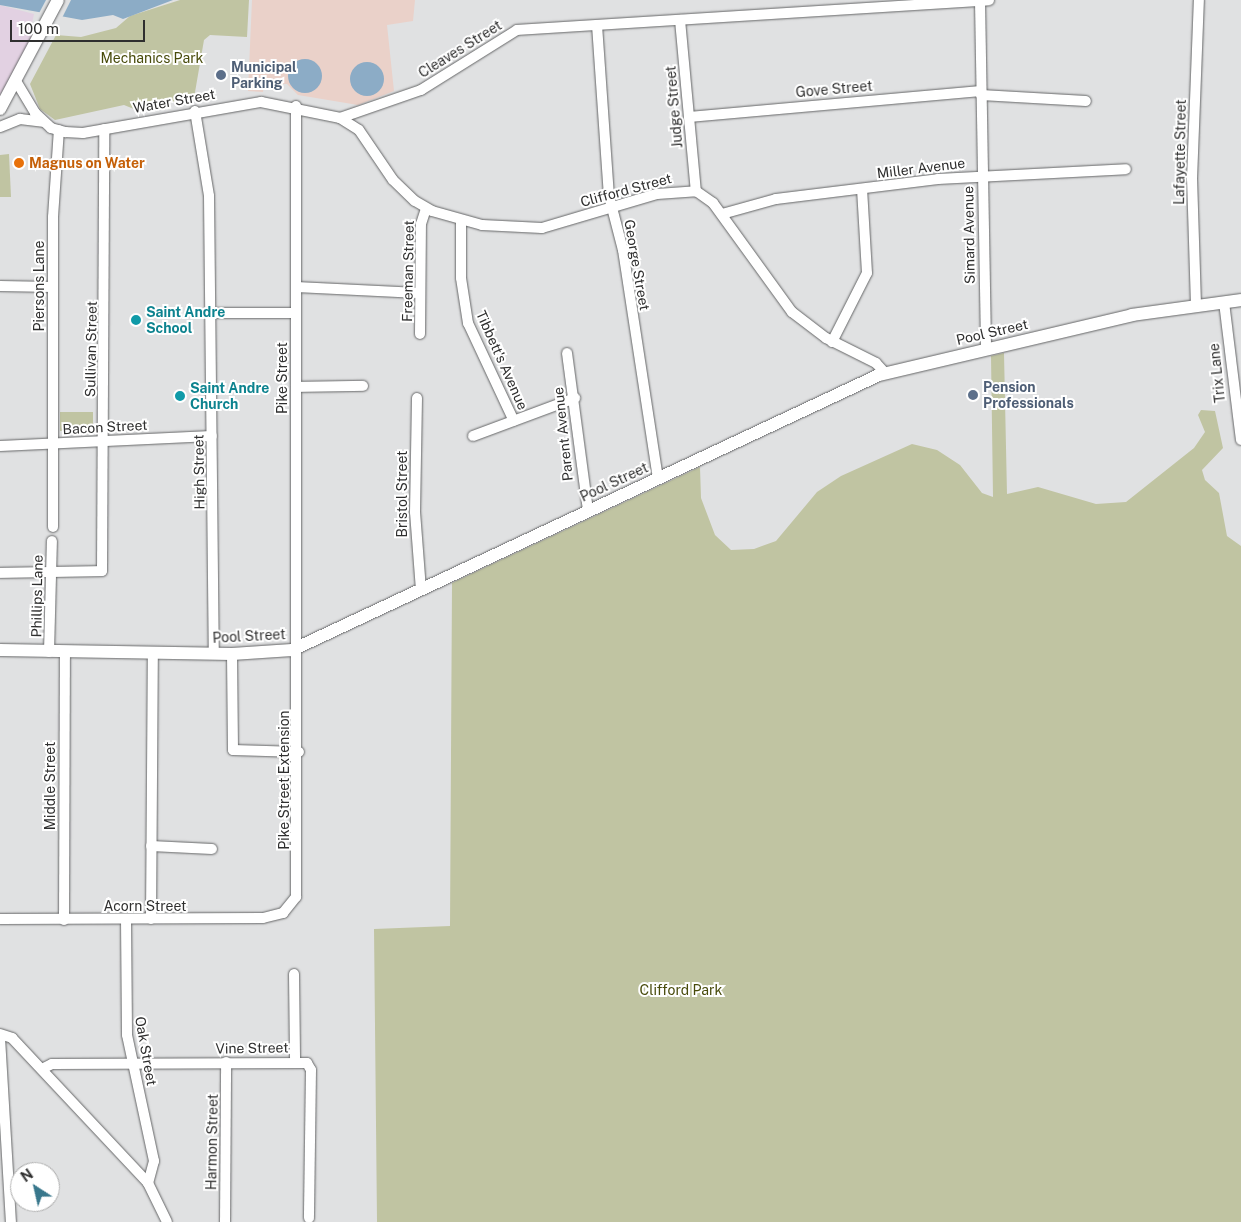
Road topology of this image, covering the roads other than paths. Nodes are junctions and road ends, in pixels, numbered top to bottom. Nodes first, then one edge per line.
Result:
1 (58, 0) edge
2 (1199, 0) edge
3 (985, 1) edge
4 (680, 20) junction
5 (597, 25) junction
6 (16, 81) junction
7 (981, 93) junction
8 (1086, 101) dead end
9 (296, 106) junction
10 (0, 110) edge
11 (195, 111) junction
12 (688, 117) junction
13 (340, 118) junction
14 (44, 122) junction
15 (0, 127) edge
16 (104, 128) junction
17 (59, 130) junction
18 (1126, 169) dead end
19 (982, 174) junction
20 (862, 189) junction
21 (696, 191) junction
22 (612, 206) junction
23 (426, 209) junction
24 (722, 214) junction
25 (461, 220) junction
26 (0, 286) edge
27 (53, 287) junction
28 (296, 288) junction
29 (418, 293) junction
30 (1241, 300) edge
31 (1224, 302) junction
32 (1196, 306) junction
33 (295, 313) junction
34 (209, 314) junction
35 (420, 334) dead end
36 (832, 342) junction
37 (986, 348) junction
38 (567, 353) dead end
39 (885, 373) junction
40 (363, 386) dead end
41 (296, 387) junction
42 (417, 398) dead end
43 (575, 398) junction
44 (514, 421) junction
45 (212, 436) junction
46 (473, 436) dead end
47 (1241, 440) edge
48 (104, 441) junction
49 (53, 444) junction
50 (0, 446) edge
51 (658, 478) junction
52 (588, 511) junction
53 (53, 528) dead end
54 (52, 541) dead end
55 (0, 573) edge
56 (51, 573) junction
57 (422, 590) junction
58 (296, 649) junction
59 (0, 650) edge
60 (49, 652) junction
61 (65, 652) junction
62 (153, 654) junction
63 (214, 654) junction
64 (232, 654) junction
65 (299, 752) junction
66 (151, 846) junction
67 (212, 849) dead end
68 (288, 909) joint
69 (0, 919) edge
70 (126, 919) junction
71 (151, 919) junction
72 (64, 920) junction
73 (294, 974) dead end
74 (0, 1036) edge
75 (295, 1061) junction
76 (226, 1062) junction
77 (133, 1065) junction
78 (42, 1069) junction
79 (2, 1088) edge
80 (148, 1183) junction
81 (309, 1218) dead end
82 (11, 1222) edge
83 (167, 1222) edge
84 (225, 1222) edge

1 - 6 main road
2 - 32 street, Lafayette Street
3 - 4 street, Cleaves Street
3 - 7 street, Simard Avenue
4 - 5 street, Cleaves Street
4 - 12 street, Judge Street
5 - 13 street, Cleaves Street
5 - 22 street, George Street
6 - 10 main road
6 - 14 street
7 - 8 street, Gove Street
7 - 12 street, Gove Street
7 - 19 street, Simard Avenue
9 - 11 street, Water Street
9 - 13 street, Water Street
9 - 28 street, Pike Street
11 - 16 street, Water Street
11 - 34 street, High Street
12 - 21 street, Judge Street
13 - 23 street, Clifford Street
14 - 15 street
14 - 17 street, Water Street
16 - 17 street, Water Street
16 - 48 street, Sullivan Street
17 - 27 street, Piersons Lane
18 - 19 street, Miller Avenue
19 - 20 street, Miller Avenue
19 - 37 street, Simard Avenue
20 - 24 street, Miller Avenue
20 - 36 street
21 - 22 street, Clifford Street
21 - 24 street
22 - 25 street, Clifford Street
22 - 51 street, George Street
23 - 25 street, Clifford Street
23 - 29 street, Freeman Street
24 - 36 street
25 - 44 street, Tibbett's Avenue
26 - 27 street
27 - 49 street, Piersons Lane
28 - 29 street
28 - 33 street, Pike Street
29 - 35 street, Freeman Street
30 - 31 main road, Pool Street
31 - 32 main road, Pool Street
31 - 47 street, Trix Lane
32 - 37 main road, Pool Street
33 - 34 street
33 - 41 street, Pike Street
34 - 45 street, High Street
36 - 39 street
37 - 39 main road, Pool Street
38 - 43 street, Parent Avenue
39 - 51 main road, Pool Street
40 - 41 street
41 - 58 street, Pike Street
42 - 57 street, Bristol Street
43 - 44 street
43 - 52 street, Parent Avenue
44 - 46 street
45 - 48 street, Bacon Street
45 - 63 street, High Street
48 - 49 street, Bacon Street
48 - 56 street, Sullivan Street
49 - 50 street, Bacon Street
49 - 53 street, Piersons Lane
51 - 52 main road, Pool Street
52 - 57 main road, Pool Street
54 - 56 street, Phillips Lane
55 - 56 street
56 - 60 street, Phillips Lane
57 - 58 main road, Pool Street
58 - 64 main road, Pool Street
58 - 65 street, Pike Street Extension
59 - 60 main road, Pool Street
60 - 61 main road, Pool Street
61 - 62 main road, Pool Street
61 - 72 street, Middle Street
62 - 63 main road, Pool Street
62 - 66 street
63 - 64 main road, Pool Street
64 - 65 street
65 - 68 street, Pike Street Extension
66 - 67 street
66 - 71 street
68 - 71 street, Acorn Street
69 - 72 street, Acorn Street
70 - 71 street, Acorn Street
70 - 72 street, Acorn Street
70 - 77 street, Oak Street
73 - 75 street
74 - 78 street
74 - 79 street
75 - 76 street, Vine Street
75 - 81 street, Vine Street
76 - 77 street, Vine Street
76 - 84 street, Harmon Street
77 - 78 street, Vine Street
77 - 80 street, Oak Street
78 - 80 street
79 - 82 street
80 - 83 street

